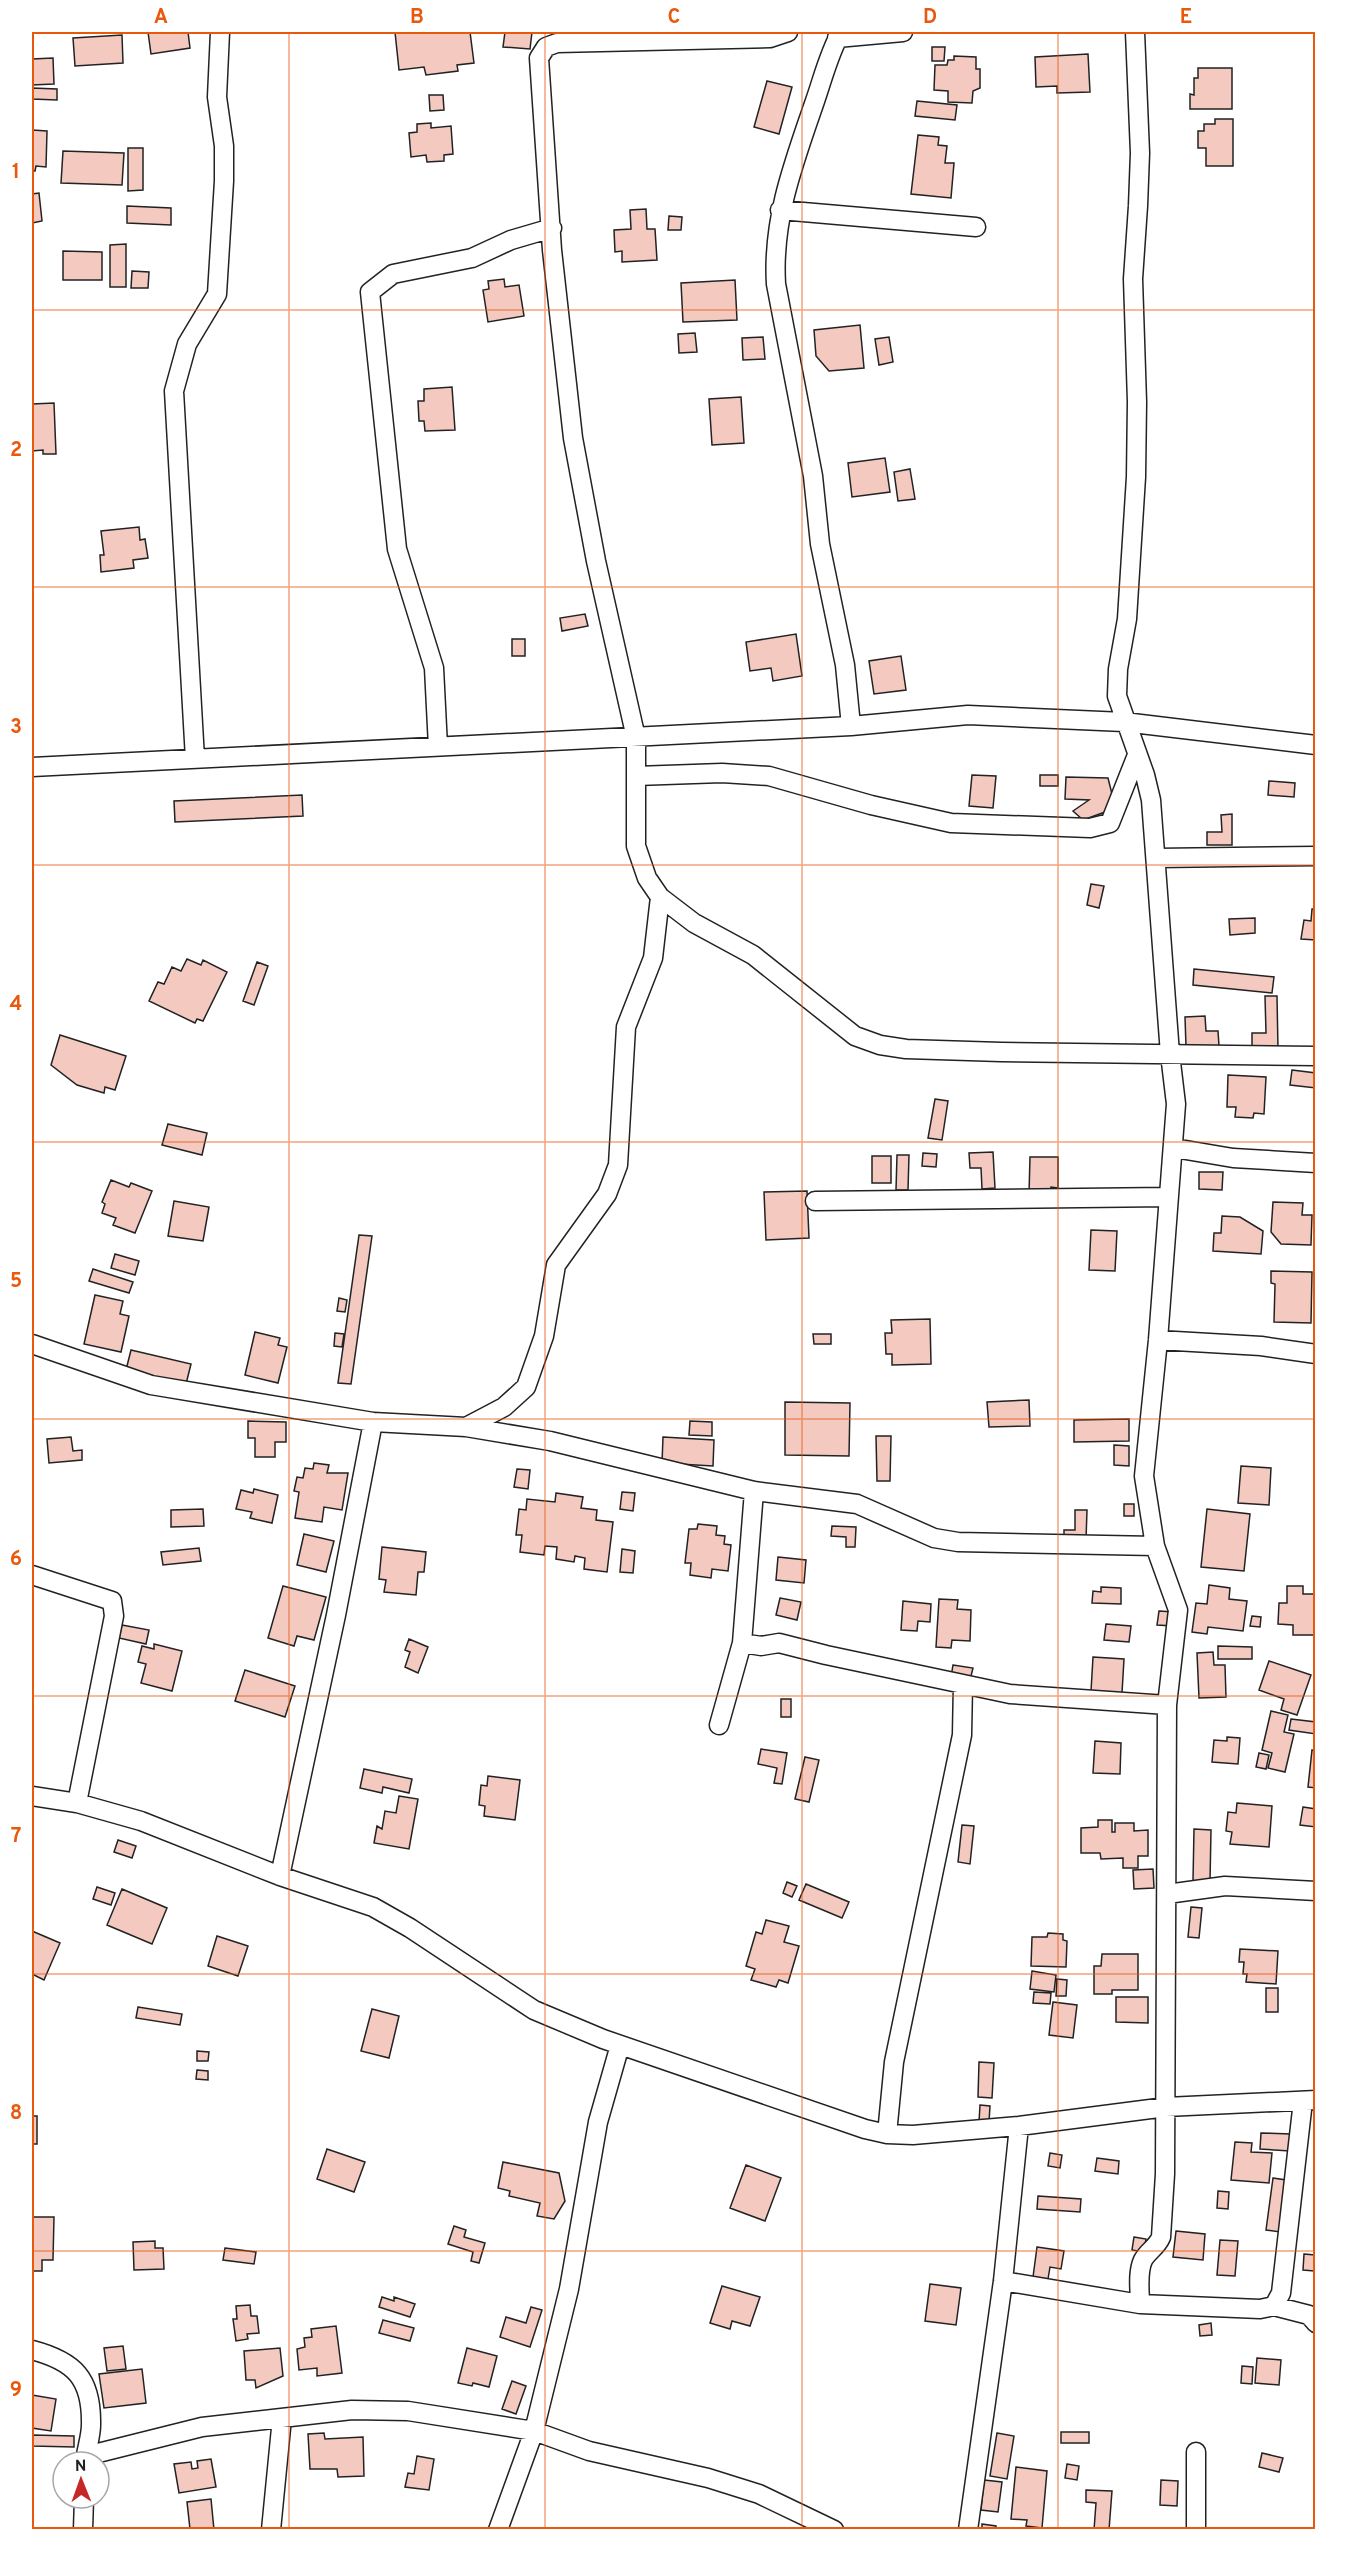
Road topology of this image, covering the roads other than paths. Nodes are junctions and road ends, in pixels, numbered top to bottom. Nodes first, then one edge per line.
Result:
1 (220, 32) edge
2 (788, 32) edge
3 (903, 32) edge
4 (1134, 32) edge
5 (839, 35) edge
6 (546, 39) edge
7 (780, 210) junction
8 (976, 227) dead end
9 (552, 228) junction
10 (1124, 722) junction
11 (851, 726) junction
12 (636, 738) junction
13 (1316, 745) edge
14 (438, 747) junction
15 (1137, 755) junction
16 (195, 759) junction
17 (32, 769) edge
18 (636, 776) junction
19 (1316, 856) edge
20 (1157, 858) junction
21 (660, 897) junction
22 (1170, 1054) junction
23 (1316, 1056) edge
24 (1173, 1148) junction
25 (1316, 1163) edge
26 (1167, 1197) junction
27 (815, 1201) dead end
28 (1158, 1340) junction
29 (32, 1344) edge
30 (1316, 1354) edge
31 (373, 1422) junction
32 (466, 1426) junction
33 (754, 1491) junction
34 (1155, 1546) junction
35 (32, 1575) edge
36 (742, 1643) junction
37 (963, 1684) junction
38 (1167, 1705) junction
39 (719, 1725) dead end
40 (32, 1796) edge
41 (77, 1803) junction
42 (280, 1876) junction
43 (1316, 1891) edge
44 (1167, 1894) junction
45 (620, 2045) junction
46 (1309, 2101) edge
47 (1167, 2107) junction
48 (1019, 2126) junction
49 (887, 2134) junction
50 (1003, 2281) junction
51 (1140, 2304) junction
52 (1274, 2306) junction
53 (1316, 2323) edge
54 (32, 2350) edge
55 (282, 2418) junction
56 (534, 2431) junction
57 (87, 2450) edge
58 (111, 2452) edge
59 (1196, 2452) dead end
60 (84, 2510) edge
61 (83, 2529) edge
62 (271, 2529) edge
63 (498, 2529) edge
64 (834, 2529) edge
65 (968, 2529) edge
66 (1196, 2529) edge

1 - 16 street
2 - 6 street
3 - 5 street
4 - 10 street
5 - 7 street
6 - 9 street
7 - 8 street
7 - 11 street
9 - 12 street
9 - 14 street
10 - 11 street
10 - 13 street
10 - 15 street
11 - 12 street
12 - 14 street
12 - 18 street
14 - 16 street
15 - 18 street
15 - 20 street
16 - 17 street
18 - 21 street
19 - 20 street
20 - 22 street
21 - 22 street
21 - 32 street
22 - 23 street
22 - 24 street
24 - 25 street
24 - 26 street
26 - 27 street
26 - 28 street
28 - 30 street
28 - 34 street
29 - 31 street
31 - 32 street
31 - 42 street
32 - 33 street
33 - 34 street
33 - 36 street
34 - 38 street
35 - 41 street
36 - 37 street
36 - 39 street
37 - 38 street
37 - 49 street
38 - 44 street
40 - 41 street
41 - 42 street
42 - 45 street
43 - 44 street
44 - 47 street
45 - 49 street
45 - 56 street
46 - 47 street
46 - 52 street
47 - 48 street
47 - 51 street
48 - 49 street
48 - 50 street
50 - 51 street
50 - 65 street
51 - 52 street
52 - 53 street
54 - 57 street
55 - 56 street
55 - 58 street
55 - 62 street
56 - 63 street
56 - 64 street
59 - 66 street
60 - 61 street

